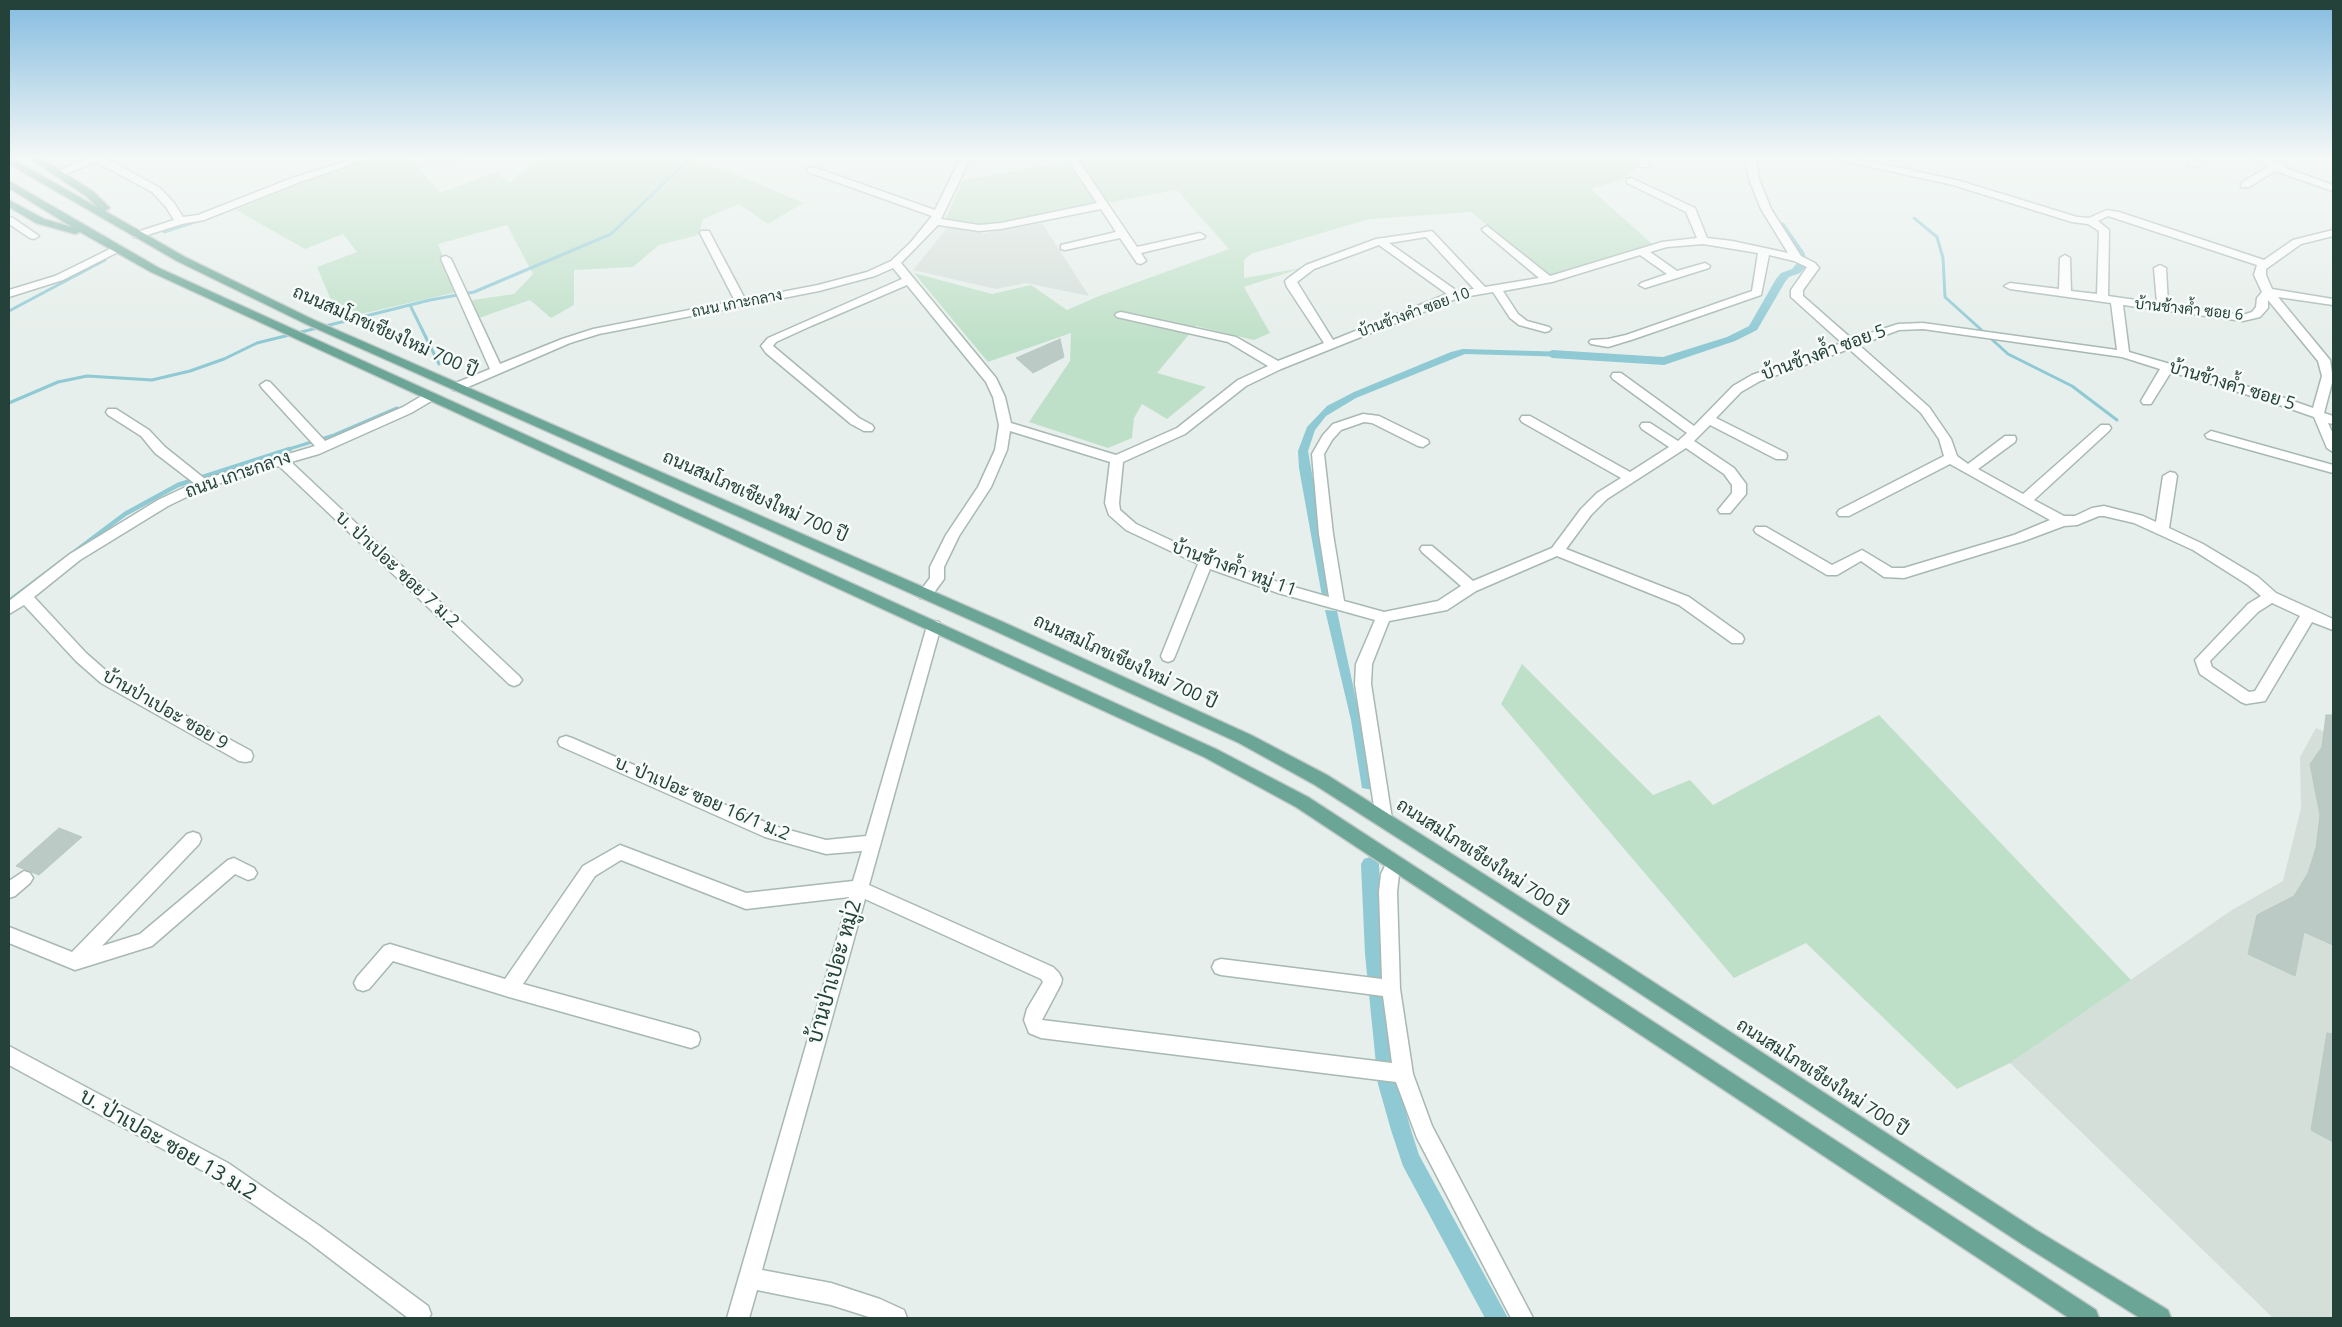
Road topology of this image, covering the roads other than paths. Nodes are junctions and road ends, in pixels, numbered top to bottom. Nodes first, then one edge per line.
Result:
1 (36, 219) edge
2 (66, 219) edge
3 (112, 219) edge
4 (116, 219) edge
5 (194, 219) edge
6 (936, 219) edge
7 (941, 219) edge
8 (1035, 219) edge
9 (1113, 219) edge
10 (1694, 219) edge
11 (1773, 219) edge
12 (2072, 219) edge
13 (2095, 219) edge
14 (2131, 219) edge
15 (9, 220) edge
16 (180, 221) joint
17 (2091, 221) junction
18 (124, 226) junction
19 (1487, 229) dead end
20 (705, 233) dead end
21 (2333, 233) edge
22 (1123, 234) junction
23 (138, 235) junction
24 (34, 236) dead end
25 (1200, 236) dead end
26 (98, 238) junction
27 (1380, 241) junction
28 (1703, 241) junction
29 (1065, 247) dead end
30 (116, 250) junction
31 (1134, 251) junction
32 (1642, 251) junction
33 (1764, 251) junction
34 (2066, 258) dead end
35 (446, 259) dead end
36 (1801, 260) junction
37 (1140, 261) dead end
38 (895, 263) junction
39 (2267, 265) junction
40 (1704, 266) dead end
41 (2160, 268) dead end
42 (1674, 274) junction
43 (910, 280) junction
44 (1548, 280) junction
45 (1645, 285) dead end
46 (2010, 286) dead end
47 (1495, 288) junction
48 (1481, 289) junction
49 (2268, 292) junction
50 (9, 294) edge
51 (2065, 294) junction
52 (1455, 295) junction
53 (2102, 300) junction
54 (2117, 302) junction
55 (2333, 302) edge
56 (742, 303) junction
57 (2163, 307) junction
58 (1122, 315) dead end
59 (1545, 329) dead end
60 (1595, 342) dead end
61 (1850, 343) junction
62 (1330, 344) junction
63 (2123, 354) junction
64 (1276, 366) junction
65 (2168, 366) junction
66 (497, 370) junction
67 (2330, 371) edge
68 (1617, 376) dead end
69 (266, 385) dead end
70 (457, 387) junction
71 (429, 398) junction
72 (2147, 401) dead end
73 (112, 412) dead end
74 (2318, 414) junction
75 (1526, 419) dead end
76 (1709, 419) junction
77 (2333, 420) edge
78 (1005, 425) junction
79 (1646, 426) dead end
80 (868, 428) dead end
81 (2105, 428) dead end
82 (2211, 435) dead end
83 (2010, 439) dead end
84 (1687, 441) junction
85 (1423, 442) dead end
86 (323, 447) junction
87 (2333, 448) edge
88 (1781, 456) dead end
89 (1951, 458) junction
90 (281, 460) junction
91 (1117, 460) junction
92 (2333, 469) edge
93 (1968, 470) junction
94 (2170, 476) dead end
95 (1629, 477) junction
96 (199, 480) junction
97 (2024, 501) junction
98 (1725, 510) dead end
99 (1844, 513) dead end
100 (2062, 521) junction
101 (2162, 529) junction
102 (1761, 530) dead end
103 (1427, 549) dead end
104 (1557, 551) junction
105 (1206, 562) junction
106 (1471, 587) junction
107 (925, 594) junction
108 (24, 596) junction
109 (2271, 597) junction
110 (1338, 605) junction
111 (9, 609) edge
112 (2309, 614) junction
113 (1384, 617) junction
114 (2333, 625) edge
115 (934, 626) junction
116 (1737, 639) dead end
117 (1168, 656) dead end
118 (514, 680) dead end
119 (566, 742) dead end
120 (245, 756) dead end
121 (1384, 819) junction
122 (192, 839) dead end
123 (871, 844) junction
124 (1395, 863) junction
125 (248, 873) dead end
126 (24, 878) dead end
127 (859, 888) junction
128 (9, 891) edge
129 (9, 935) edge
130 (75, 962) junction
131 (1222, 966) dead end
132 (363, 983) dead end
133 (510, 989) junction
134 (1391, 989) junction
135 (690, 1039) dead end
136 (9, 1055) edge
137 (1403, 1074) junction
138 (750, 1278) junction
139 (420, 1314) dead end
140 (738, 1318) edge
141 (896, 1318) edge
142 (1522, 1318) edge
143 (2088, 1318) edge
144 (2160, 1318) edge

1 - 26 main road
2 - 26 main road
3 - 18 main road, ถนนสมโภชเชียงใหม่ 700 ปี
4 - 18 main road
5 - 16 street
6 - 38 street, ถนน เกาะกลาง
7 - 8 street
9 - 22 street
10 - 28 street
11 - 36 street
12 - 17 street
13 - 17 street
14 - 39 street
15 - 24 street
16 - 23 street
17 - 53 street
18 - 23 main road, ถนนสมโภชเชียงใหม่ 700 ปี
19 - 44 street
20 - 56 street
21 - 39 street
22 - 29 street
22 - 31 street
23 - 70 main road, ถนนสมโภชเชียงใหม่ 700 ปี
25 - 31 street
26 - 30 main road
27 - 48 street
27 - 52 street
27 - 62 street
28 - 32 street, บ้านช้างคำ ซอย 10
28 - 33 street, บ้านช้างคำ ซอย 10
30 - 50 street
30 - 71 main road
31 - 37 street
32 - 42 street
32 - 44 street, บ้านช้างคำ ซอย 10
33 - 36 street, บ้านช้างคำ ซอย 10
33 - 60 street
34 - 51 street
35 - 66 street
36 - 61 street
38 - 43 street
38 - 56 street, ถนน เกาะกลาง
39 - 49 street
40 - 42 street
41 - 57 street
42 - 45 street
43 - 78 street
43 - 80 street
44 - 47 street, บ้านช้างคำ ซอย 10
46 - 51 street
47 - 48 street, บ้านช้างคำ ซอย 10
47 - 59 street
48 - 52 street, บ้านช้างคำ ซอย 10
49 - 55 street
49 - 57 street, บ้านช้างค้ำ ซอย 6
49 - 67 street
51 - 53 street
52 - 62 street, บ้านช้างคำ ซอย 10
53 - 54 street
54 - 57 street, บ้านช้างค้ำ ซอย 6
54 - 63 street, บ้านช้างค้ำ ซอย 6
56 - 66 street, ถนน เกาะกลาง
58 - 64 street
61 - 63 street, บ้านช้างค้ำ ซอย 5
61 - 76 street, บ้านช้างค้ำ ซอย 5
61 - 89 street
62 - 64 street, บ้านช้างคำ ซอย 10
63 - 65 street, บ้านช้างค้ำ ซอย 5
64 - 91 street, บ้านช้างคำ ซอย 10
65 - 72 street
65 - 74 street, บ้านช้างค้ำ ซอย 5
66 - 70 street, ถนน เกาะกลาง
67 - 74 street
68 - 84 street
69 - 86 street
70 - 107 main road, ถนนสมโภชเชียงใหม่ 700 ปี
71 - 86 street, ถนน เกาะกลาง
71 - 115 main road
73 - 96 street
74 - 77 street, บ้านช้างค้ำ ซอย 5
74 - 87 street
75 - 95 street
76 - 84 street, บ้านช้างค้ำ ซอย 5
76 - 88 street
78 - 91 street
78 - 107 street
79 - 84 street
81 - 97 street
82 - 92 street
83 - 93 street
84 - 95 street, บ้านช้างค้ำ ซอย 5
84 - 98 street
85 - 110 street
86 - 90 street, ถนน เกาะกลาง
89 - 93 street
89 - 99 street
90 - 96 street, ถนน เกาะกลาง
90 - 118 street, บ. ป่าเปอะ ซอย 7 ม.2
91 - 105 street, บ้านช้างค้ำ หมู่ 11
93 - 97 street
94 - 101 street
95 - 104 street, บ้านช้างค้ำ ซอย 5
96 - 108 street, ถนน เกาะกลาง
97 - 100 street
100 - 101 street
100 - 102 street
101 - 109 street
103 - 106 street
104 - 106 street
104 - 116 street
105 - 110 street, บ้านช้างค้ำ หมู่ 11
105 - 117 street
106 - 113 street
107 - 121 main road, ถนนสมโภชเชียงใหม่ 700 ปี
108 - 111 street, ถนน เกาะกลาง
108 - 120 street, บ้านป่าเปอะ ซอย 9
109 - 112 street
109 - 112 street
110 - 113 street, บ้านช้างค้ำ หมู่ 11
112 - 114 street
113 - 121 street
115 - 123 street, บ้านป่าเปอะ หมู่2
115 - 124 main road
119 - 123 street, บ. ป่าเปอะ ซอย 16/1 ม.2
121 - 144 main road, ถนนสมโภชเชียงใหม่ 700 ปี
122 - 130 street
123 - 127 street, บ้านป่าเปอะ หมู่2
124 - 134 street
124 - 143 main road
125 - 130 street
126 - 128 street
127 - 133 street
127 - 137 street
127 - 138 street, บ้านป่าเปอะ หมู่2
129 - 130 street
131 - 134 street
132 - 133 street
133 - 135 street
134 - 137 street
136 - 139 street, บ. ป่าเปอะ ซอย 13 ม.2
137 - 142 street
138 - 140 street, บ้านป่าเปอะ หมู่2
138 - 141 street

